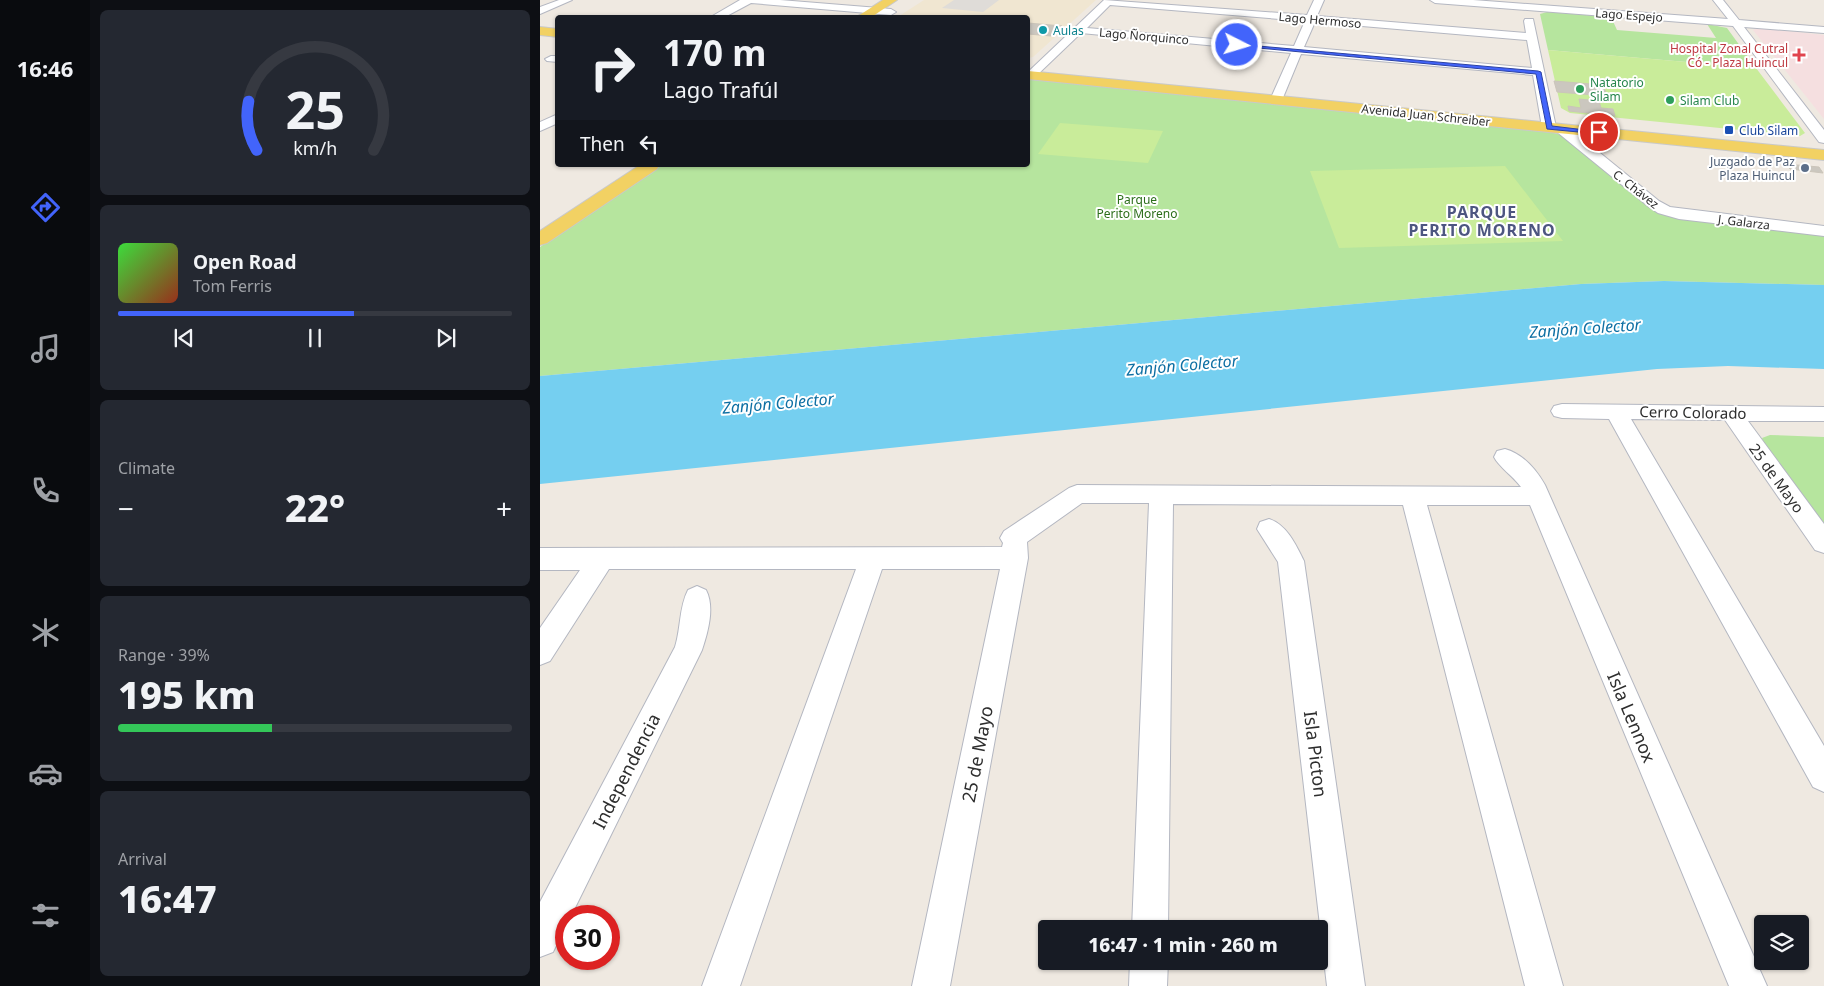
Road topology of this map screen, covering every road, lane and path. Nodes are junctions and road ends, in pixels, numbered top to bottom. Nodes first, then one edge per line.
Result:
1 (567, 0) edge
2 (745, 0) edge
3 (749, 0) edge
4 (1319, 0) edge
5 (1435, 0) edge
6 (1469, 0) edge
7 (1718, 0) edge
8 (1109, 1) edge
9 (1525, 4) edge
10 (540, 10) edge
11 (887, 10) edge
12 (720, 15) edge
13 (871, 15) edge
14 (1311, 19) junction
15 (1734, 21) junction
16 (540, 23) edge
17 (555, 25) edge
18 (1824, 28) edge
19 (1078, 30) junction
20 (540, 31) edge
21 (555, 33) edge
22 (1532, 37) junction
23 (1297, 50) junction
24 (1032, 70) edge
25 (1538, 72) junction
26 (1278, 95) junction
27 (555, 120) edge
28 (1552, 124) junction
29 (540, 128) edge
30 (1824, 139) edge
31 (1824, 143) edge
32 (1824, 155) edge
33 (623, 167) edge
34 (648, 167) edge
35 (1664, 210) joint
36 (540, 221) edge
37 (1824, 231) edge
38 (540, 239) edge
39 (1562, 411) dead end
40 (1616, 412) junction
41 (1731, 413) junction
42 (1824, 414) edge
43 (1505, 457) dead end
44 (1161, 494) junction
45 (1412, 495) junction
46 (1537, 496) junction
47 (1269, 529) dead end
48 (1012, 540) junction
49 (1824, 543) edge
50 (540, 558) edge
51 (602, 558) junction
52 (873, 558) junction
53 (697, 598) dead end
54 (540, 652) edge
55 (1824, 776) edge
56 (1150, 920) edge
57 (540, 939) edge
58 (1149, 970) edge
59 (721, 986) edge
60 (931, 986) edge
61 (1148, 986) edge
62 (1346, 986) edge
63 (1544, 986) edge
64 (1748, 986) edge

1 - 10 street
2 - 3 street
3 - 11 street
3 - 12 street
4 - 14 street
5 - 9 street, Lago Espejo
6 - 9 street, Lago Espejo
7 - 15 street
8 - 14 street, Lago Hermoso
8 - 19 street
9 - 15 street, Lago Espejo
9 - 22 street
11 - 13 main road
14 - 22 street, Lago Hermoso
14 - 23 street
15 - 18 street, Lago Espejo
15 - 30 street
16 - 17 main road
19 - 23 street, Lago Ñorquinco
19 - 24 street
20 - 21 main road
22 - 25 street
23 - 25 street, Lago Ñorquinco
23 - 26 street
24 - 26 main road, Avenida Juan Schreiber
25 - 28 street
26 - 28 main road, Avenida Juan Schreiber
27 - 29 street
28 - 31 main road, Avenida Juan Schreiber
28 - 32 main road, Avenida Juan Schreiber
28 - 35 street, C. Chávez
33 - 36 main road
34 - 38 main road
35 - 37 street, J. Galarza
39 - 40 street, Cerro Colorado
40 - 41 street, Cerro Colorado
40 - 55 street
41 - 42 street, Cerro Colorado
41 - 49 street, 25 de Mayo
43 - 46 street, Isla Lennox
44 - 45 street
44 - 48 street
44 - 56 street
45 - 46 street
45 - 63 street
46 - 64 street, Isla Lennox
47 - 62 street, Isla Picton
48 - 52 street
48 - 60 street, 25 de Mayo
50 - 51 street
51 - 52 street
51 - 54 street
52 - 59 street
53 - 57 street, Independencia
58 - 61 street

